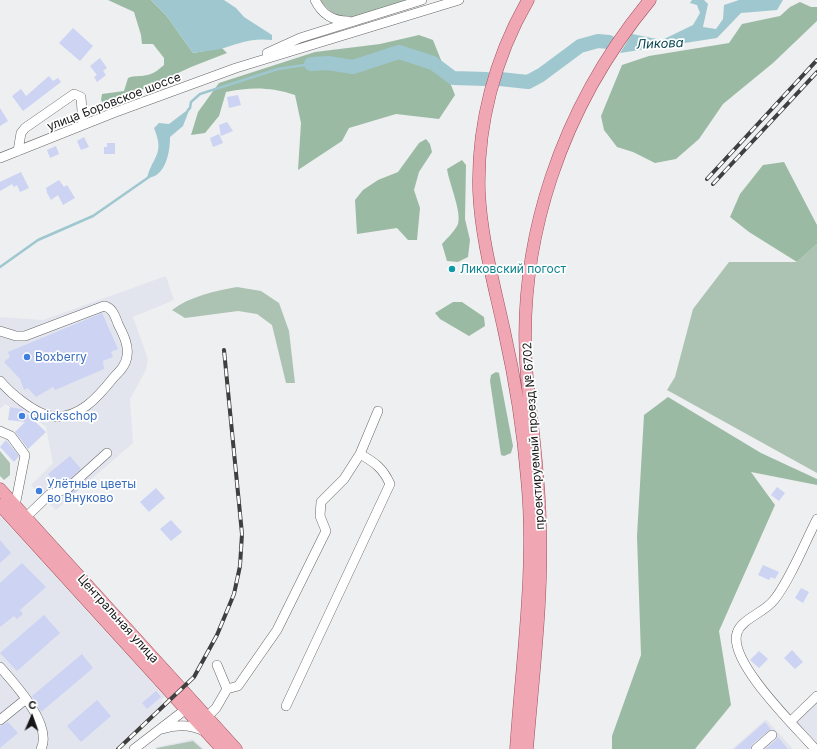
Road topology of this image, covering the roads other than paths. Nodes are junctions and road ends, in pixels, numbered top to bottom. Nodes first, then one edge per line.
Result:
1 (315, 0) edge
2 (422, 0) edge
3 (459, 0) edge
4 (528, 0) edge
5 (650, 0) edge
6 (384, 12) junction
7 (236, 68) junction
8 (83, 125) junction
9 (18, 151) junction
10 (0, 158) edge
11 (0, 334) edge
12 (0, 382) edge
13 (378, 411) dead end
14 (0, 430) edge
15 (108, 453) dead end
16 (360, 454) junction
17 (0, 489) edge
18 (0, 505) edge
19 (15, 506) junction
20 (26, 518) junction
21 (817, 519) edge
22 (217, 665) dead end
23 (0, 667) edge
24 (227, 689) junction
25 (817, 696) edge
26 (26, 699) junction
27 (197, 706) junction
28 (286, 706) dead end
29 (185, 708) junction
30 (207, 717) junction
31 (0, 720) edge
32 (793, 724) junction
33 (154, 732) junction
34 (206, 732) junction
35 (772, 735) dead end
36 (41, 749) edge
37 (134, 749) edge
38 (222, 749) edge
39 (236, 749) edge
40 (516, 749) edge
41 (527, 749) edge
42 (756, 749) edge
43 (815, 749) edge

1 - 6 street
2 - 6 street
3 - 7 street
4 - 40 main road, проектируемый проезд № 6702
5 - 41 main road, проектируемый проезд № 6702
6 - 7 street
7 - 8 street, улица Боровское шоссе
8 - 9 street, улица Боровское шоссе
8 - 9 street
9 - 10 street, улица Боровское шоссе
11 - 12 street
13 - 16 street
14 - 19 street
15 - 20 street
16 - 24 street
16 - 28 street
17 - 19 main road, Центральная улица
18 - 29 main road, Центральная улица
19 - 20 main road, Центральная улица
20 - 27 main road, Центральная улица
21 - 32 street
22 - 24 street
23 - 26 street
24 - 30 street
25 - 32 street
26 - 31 street
26 - 36 street
27 - 29 street
27 - 30 main road, Центральная улица
29 - 33 street
29 - 34 main road, Центральная улица
30 - 39 main road, Центральная улица
32 - 43 street
33 - 34 street
33 - 37 street
34 - 38 main road, Центральная улица
35 - 42 street

